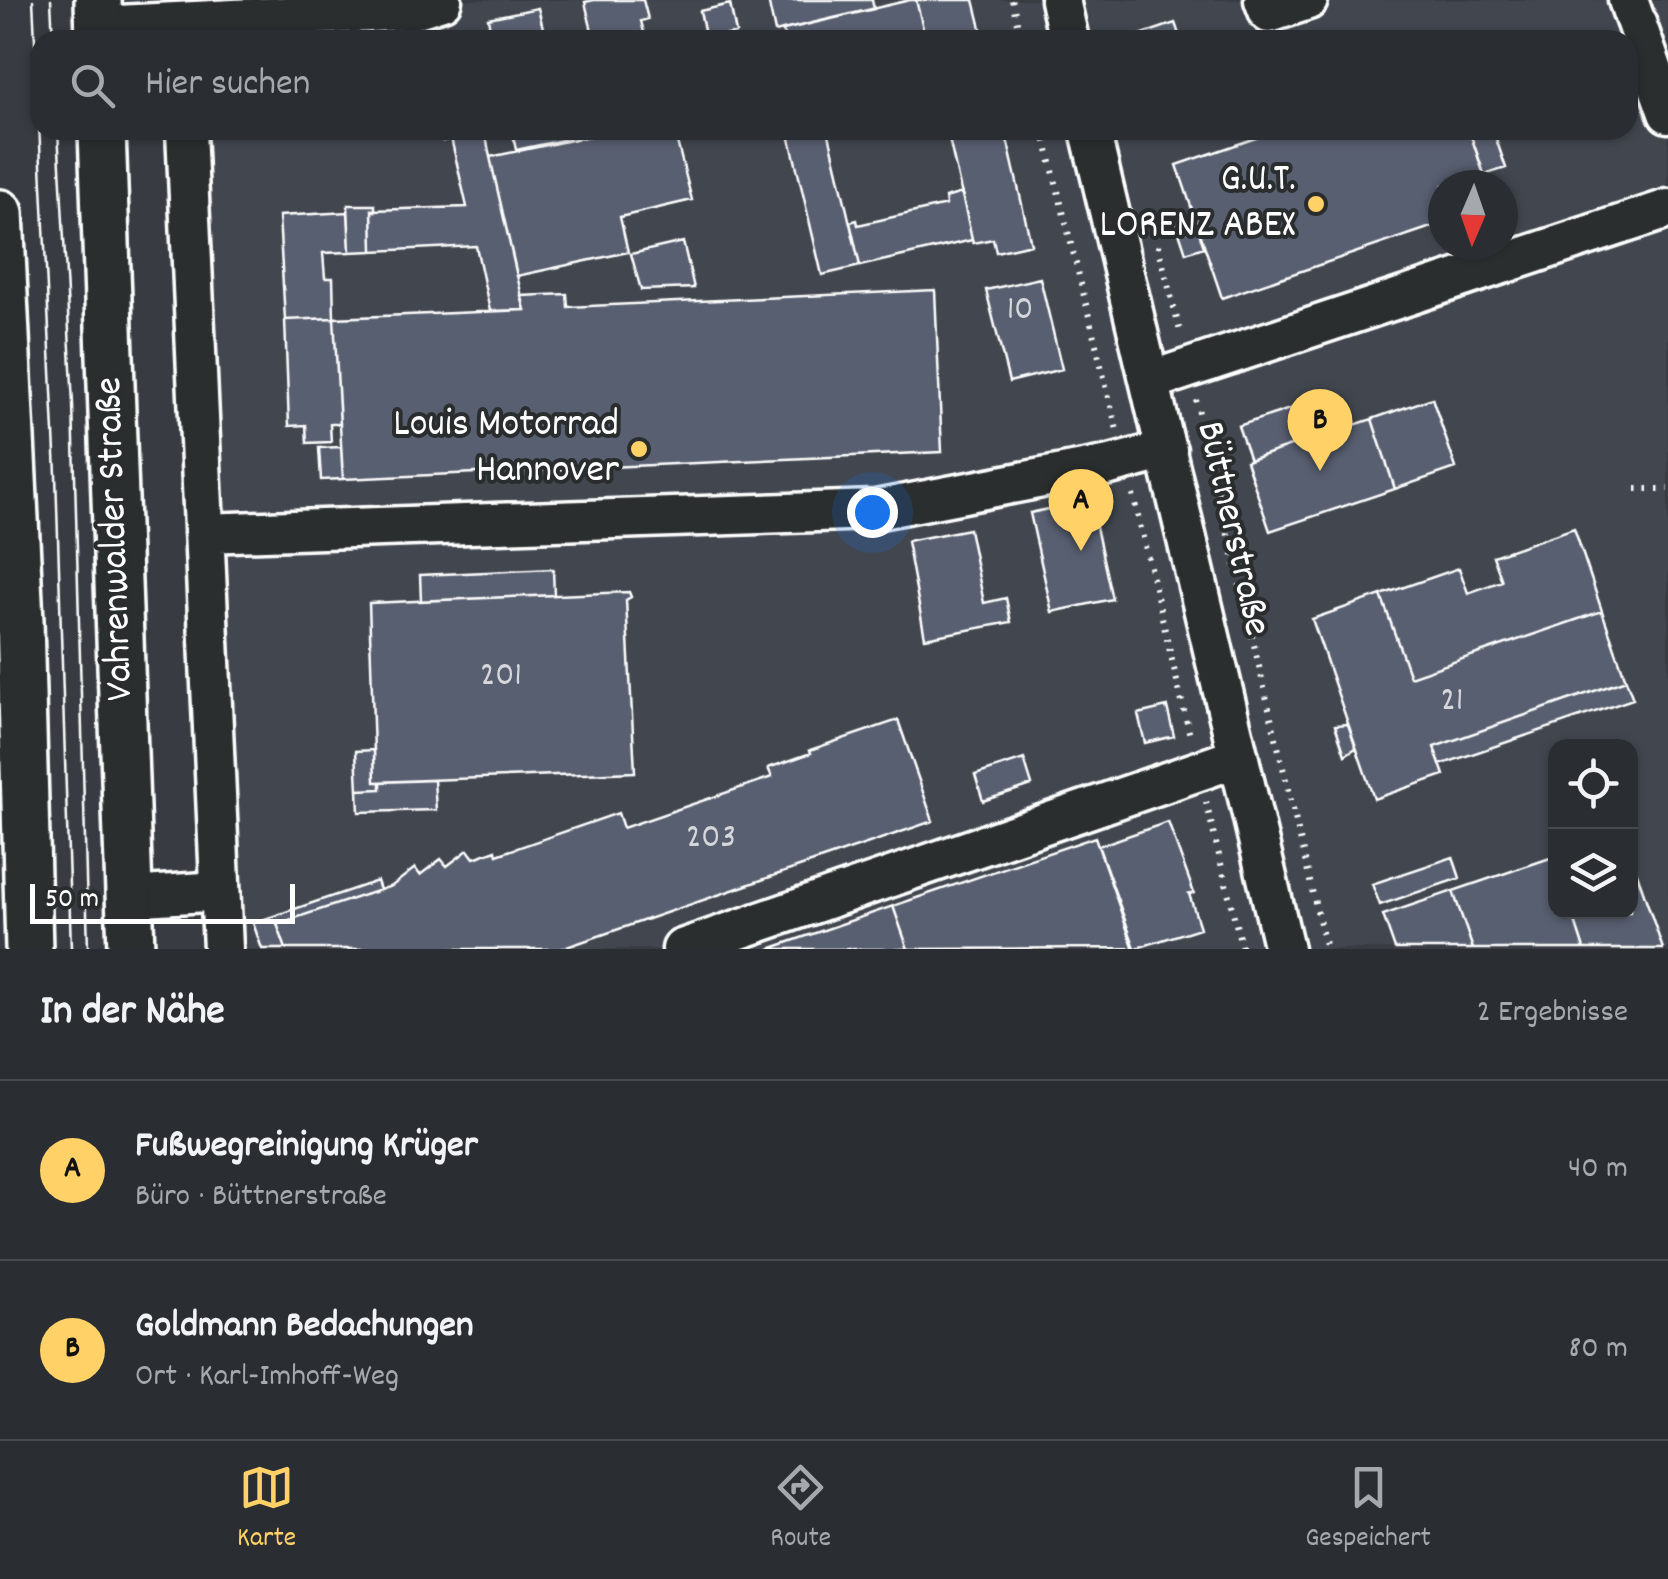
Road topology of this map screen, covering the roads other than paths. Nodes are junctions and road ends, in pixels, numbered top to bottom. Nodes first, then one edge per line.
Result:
1 (442, 0) edge
2 (1060, 0) edge
3 (1264, 0) edge
4 (1308, 0) edge
5 (1628, 0) edge
6 (395, 6) edge
7 (99, 22) edge
8 (173, 30) edge
9 (191, 30) edge
10 (1067, 30) edge
11 (1668, 113) edge
12 (102, 140) edge
13 (186, 140) edge
14 (1092, 140) edge
15 (1668, 209) edge
16 (0, 213) edge
17 (1150, 382) junction
18 (1166, 450) junction
19 (204, 533) junction
20 (10, 621) edge
21 (1239, 757) junction
22 (220, 890) junction
23 (129, 897) junction
24 (1274, 946) edge
25 (29, 949) edge
26 (131, 949) edge
27 (223, 949) edge
28 (682, 949) edge

1 - 6 street
2 - 10 street
3 - 4 street
5 - 11 street
6 - 9 street
7 - 8 street
12 - 23 main road, Vahrenwalder Straße
13 - 19 street
14 - 17 street, Büttnerstraße
15 - 17 street
16 - 20 main road
17 - 18 street, Büttnerstraße
18 - 19 street
18 - 21 street, Büttnerstraße
19 - 22 street
20 - 25 main road
21 - 24 street, Büttnerstraße
21 - 28 street
22 - 23 street
22 - 27 street
23 - 26 main road, Vahrenwalder Straße

